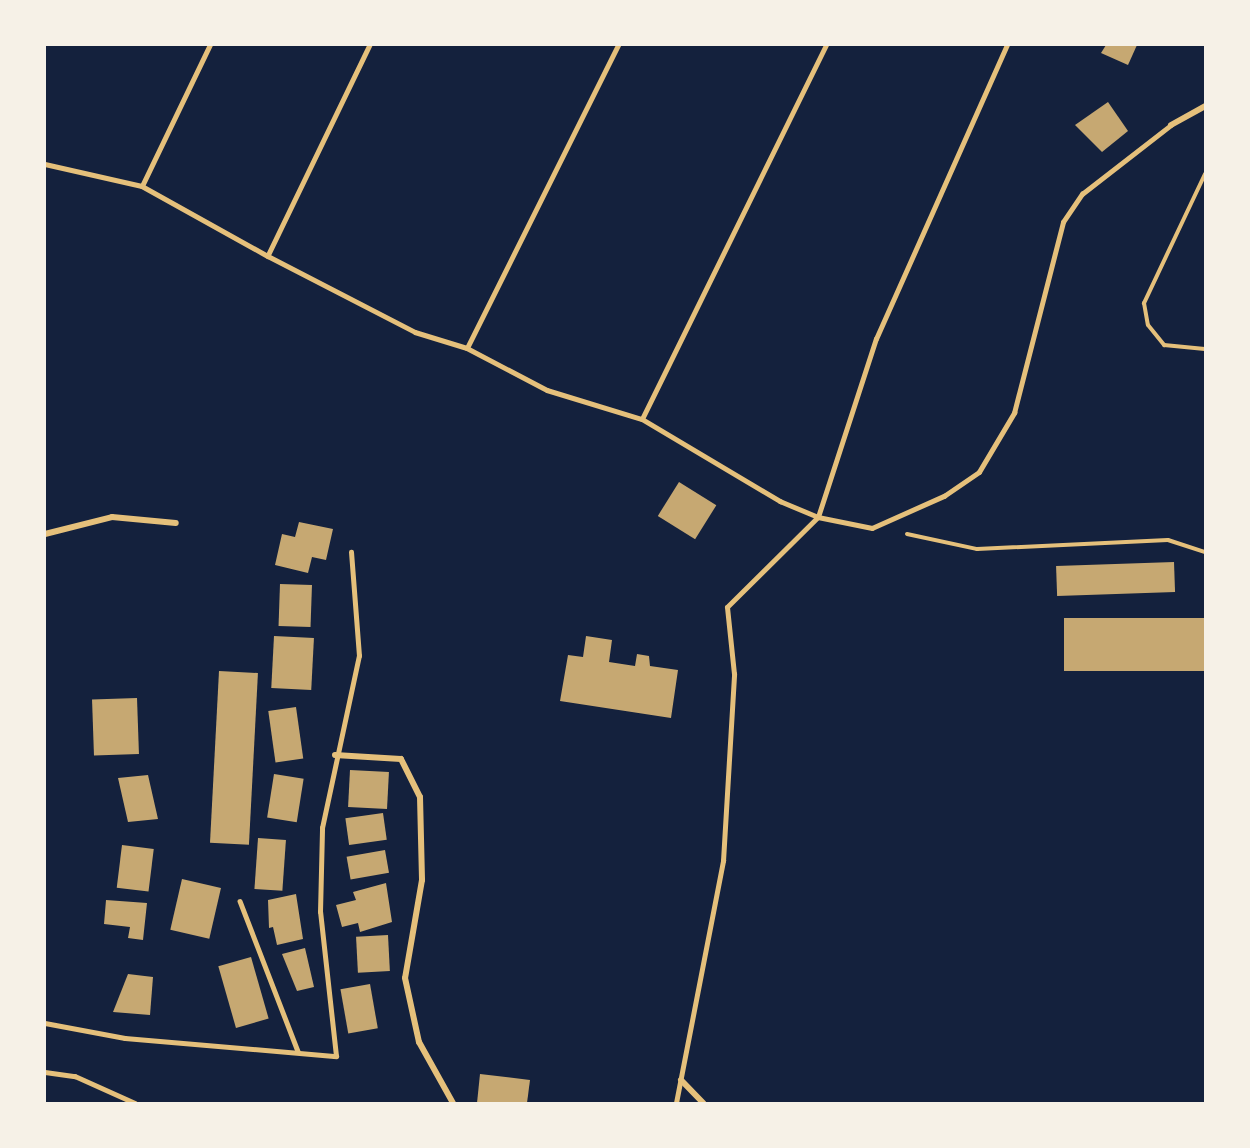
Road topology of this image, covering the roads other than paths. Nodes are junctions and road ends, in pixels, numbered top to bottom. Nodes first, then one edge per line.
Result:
1 (210, 45) edge
2 (370, 45) edge
3 (618, 45) edge
4 (826, 45) edge
5 (1007, 45) edge
6 (1205, 106) edge
7 (1171, 125) joint
8 (45, 164) edge
9 (142, 186) junction
10 (268, 256) junction
11 (467, 348) junction
12 (642, 419) junction
13 (818, 517) junction
14 (176, 523) dead end
15 (45, 534) edge
16 (351, 552) dead end
17 (335, 755) junction
18 (240, 901) dead end
19 (45, 1023) edge
20 (298, 1051) junction
21 (45, 1072) edge
22 (681, 1080) junction
23 (135, 1103) edge
24 (453, 1103) edge
25 (676, 1103) edge
26 (703, 1103) edge

1 - 9 lane
2 - 10 lane
3 - 11 lane
4 - 12 lane
5 - 13 lane
6 - 7 street
7 - 13 lane
8 - 9 lane
9 - 10 lane
10 - 11 lane
11 - 12 lane
12 - 13 lane
13 - 22 lane
14 - 15 street
16 - 17 lane
17 - 20 lane
17 - 24 street
18 - 20 lane
19 - 20 lane
21 - 23 lane
22 - 25 lane
22 - 26 street

